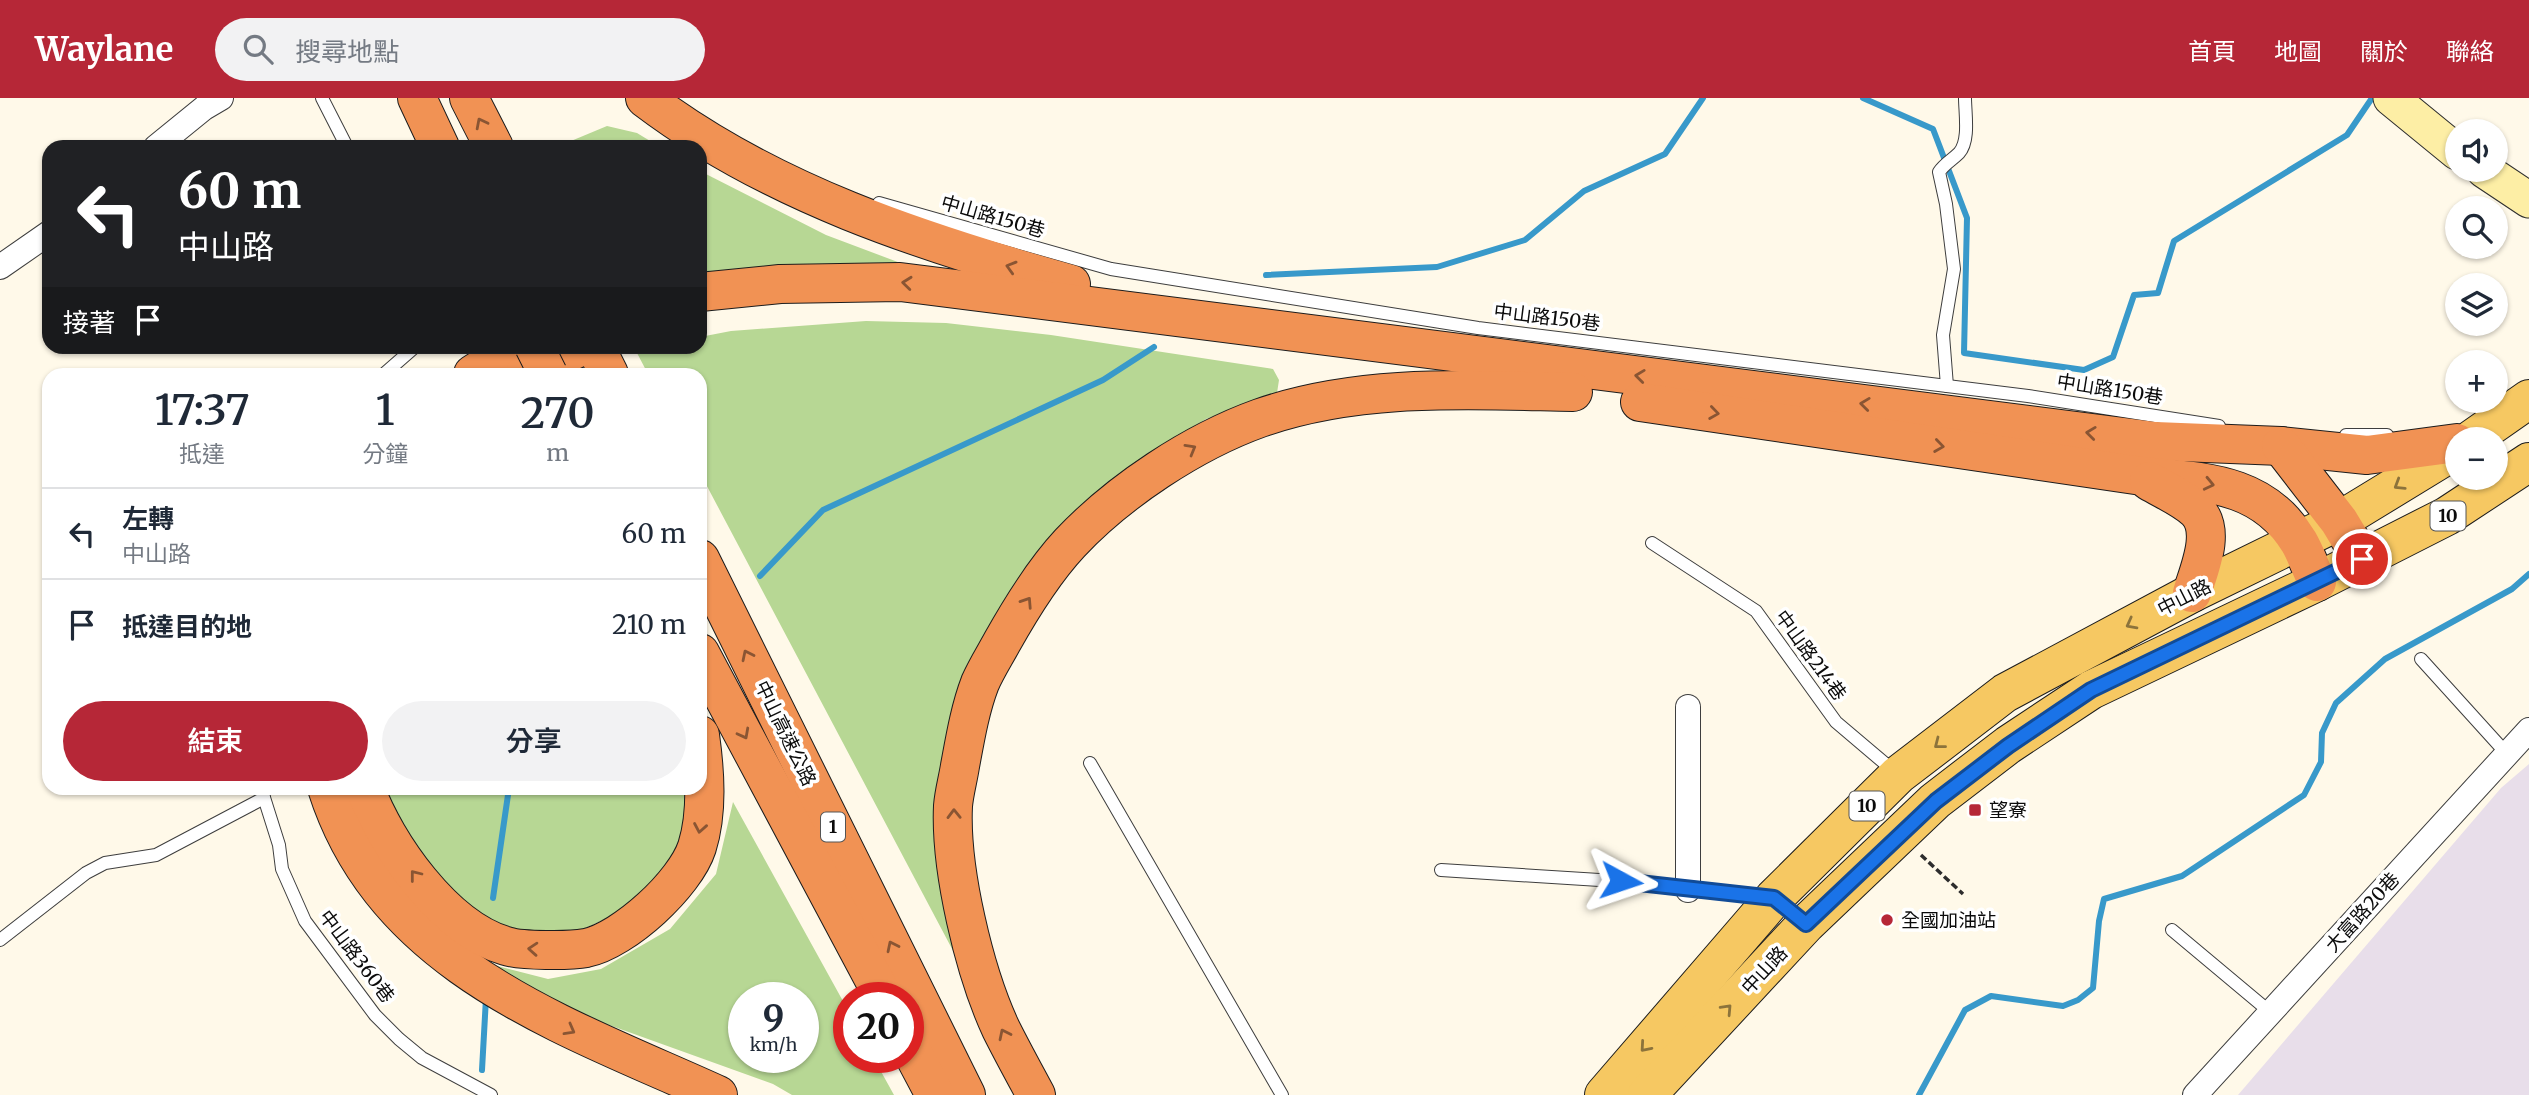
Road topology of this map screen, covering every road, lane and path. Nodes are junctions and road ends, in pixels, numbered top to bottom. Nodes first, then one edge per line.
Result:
1 (220, 98) edge
2 (322, 98) edge
3 (417, 98) edge
4 (469, 98) edge
5 (645, 98) edge
6 (667, 98) edge
7 (1965, 98) edge
8 (2391, 98) edge
9 (165, 140) edge
10 (343, 140) edge
11 (437, 140) edge
12 (490, 140) edge
13 (2445, 142) edge
14 (782, 166) dead end
15 (2502, 182) edge
16 (867, 199) dead end
17 (2529, 200) edge
18 (42, 238) edge
19 (0, 267) edge
20 (707, 291) edge
21 (1170, 316) junction
22 (707, 319) edge
23 (407, 354) edge
24 (511, 354) edge
25 (566, 354) edge
26 (391, 368) edge
27 (482, 368) edge
28 (537, 368) edge
29 (1947, 386) junction
30 (1573, 392) junction
31 (2529, 399) edge
32 (2489, 427) edge
33 (2230, 428) dead end
34 (2337, 435) dead end
35 (2278, 438) junction
36 (2445, 440) edge
37 (2445, 443) edge
38 (2135, 453) junction
39 (2445, 456) edge
40 (2529, 462) edge
41 (2339, 522) junction
42 (2300, 542) junction
43 (1652, 543) dead end
44 (2362, 559) junction
45 (707, 573) edge
46 (2317, 582) junction
47 (2192, 593) junction
48 (2421, 659) dead end
49 (707, 666) edge
50 (1688, 708) dead end
51 (2529, 730) edge
52 (2507, 754) junction
53 (1090, 763) dead end
54 (1898, 775) junction
55 (259, 795) edge
56 (263, 795) edge
57 (329, 795) edge
58 (368, 795) edge
59 (703, 795) edge
60 (1899, 835) junction
61 (1441, 870) dead end
62 (1688, 890) junction
63 (1963, 894) dead end
64 (1774, 898) junction
65 (1806, 924) junction
66 (2172, 930) dead end
67 (0, 940) edge
68 (875, 982) edge
69 (2270, 1012) junction
70 (1693, 1047) junction
71 (923, 1073) edge
72 (464, 1089) edge
73 (491, 1095) edge
74 (718, 1095) edge
75 (935, 1095) edge
76 (966, 1095) edge
77 (1036, 1095) edge
78 (1282, 1095) edge
79 (1604, 1095) edge
80 (1647, 1095) edge
81 (1662, 1095) edge
82 (2195, 1095) edge

1 - 9 street
2 - 10 lane
3 - 11 highway
12 -> 4 highway
21 -> 5 highway
6 - 14 lane
7 - 29 lane
8 - 13 street
15 - 17 street
16 - 29 lane, 中山路150巷
18 - 19 street
21 -> 20 highway
38 -> 21 highway
22 - 30 highway
23 - 26 lane
24 - 27 highway
25 - 28 highway
29 - 38 lane, 中山路150巷
30 -> 38 highway
77 -> 30 highway
31 - 32 main road
33 - 38 lane, 中山路150巷
34 - 36 lane
35 - 37 highway
35 - 38 highway
35 - 41 highway
38 -> 42 highway
38 - 47 highway
39 -> 41 main road, 中山路 / 10
40 - 44 main road, 中山路 / 10
41 - 42 main road, 中山路 / 10
41 - 44 highway
42 - 46 highway
42 - 47 main road, 中山路 / 10
43 - 54 lane, 中山路214巷
44 - 46 main road, 中山路 / 10
76 -> 45 highway, 中山高速公路 / 1
46 - 60 main road, 中山路 / 10
47 -> 54 main road, 中山路 / 10
48 - 52 lane
49 -> 68 highway, 中山高速公路 / 1
50 - 62 street
51 - 52 street, 大富路20巷
52 - 69 street, 大富路20巷
53 - 78 lane
54 - 64 main road, 中山路 / 10
55 - 67 lane
56 - 72 lane, 中山路360巷
57 -> 74 highway
59 -> 58 highway
60 - 63 path
60 - 65 main road, 中山路 / 10
61 - 62 lane
62 - 64 lane
64 - 65 lane
64 -> 79 main road, 中山路 / 10
70 -> 65 main road, 中山路 / 10
66 - 69 lane
69 - 82 street, 大富路20巷
70 - 80 main road, 中山路 / 10
70 - 81 lane
71 - 75 highway
72 - 73 lane, 中山路360巷

